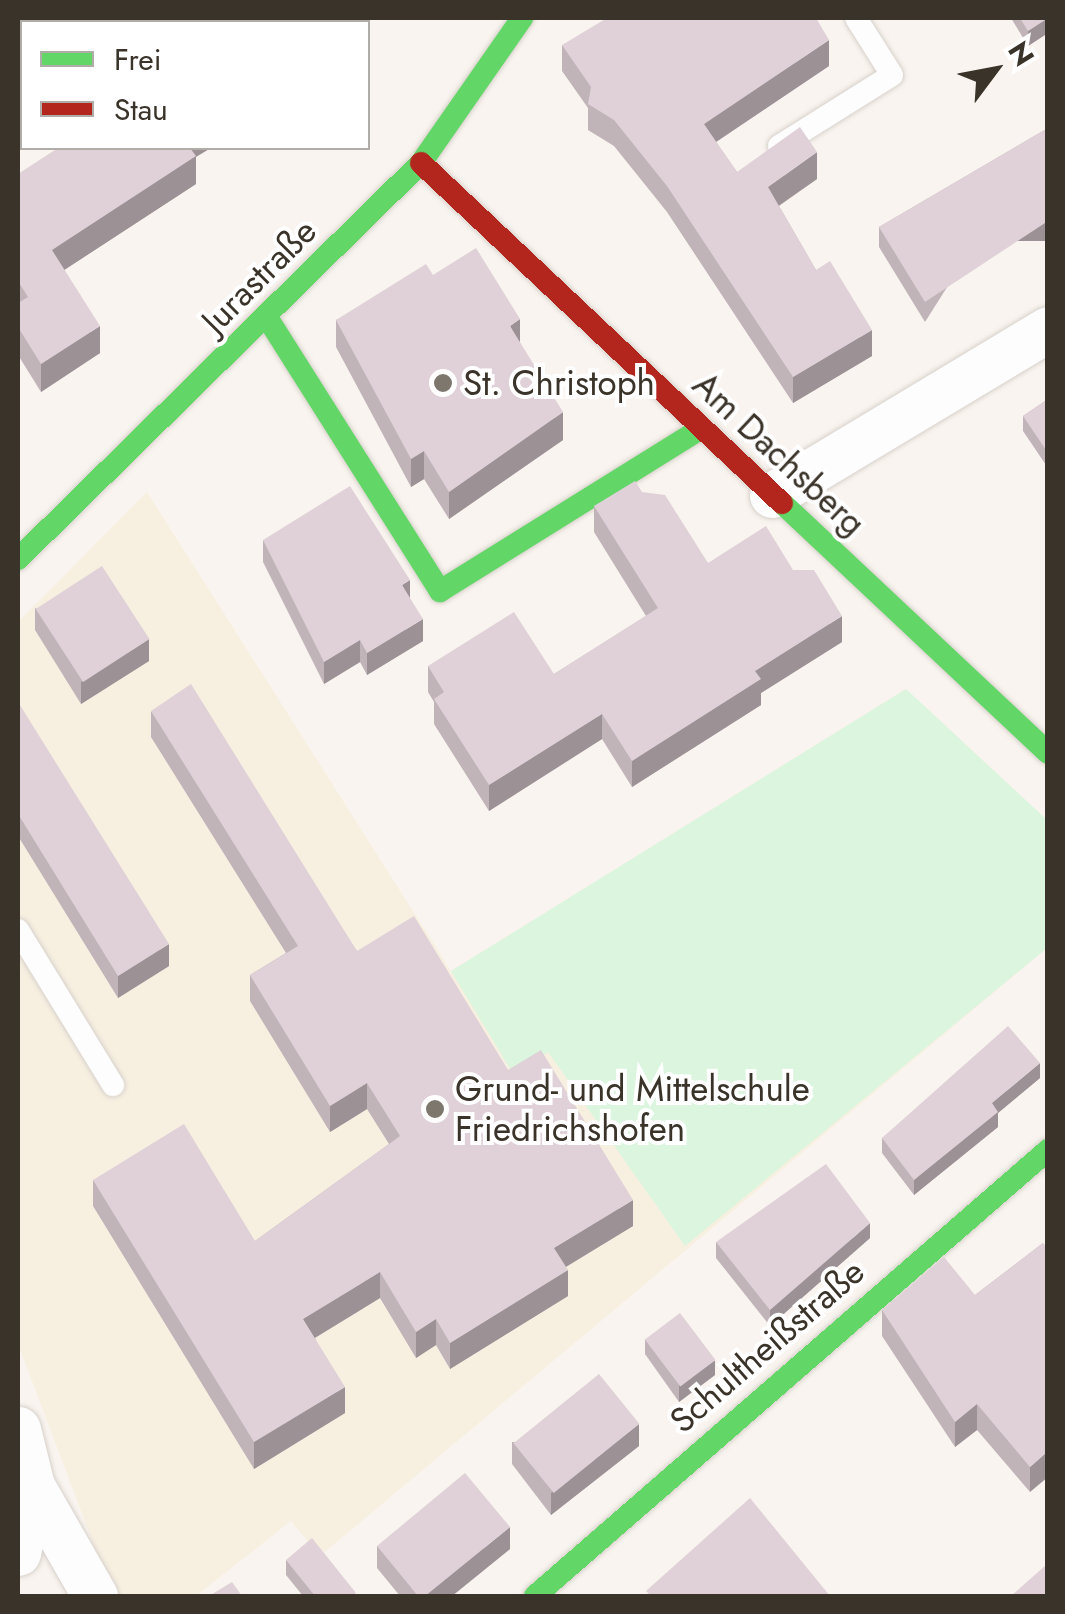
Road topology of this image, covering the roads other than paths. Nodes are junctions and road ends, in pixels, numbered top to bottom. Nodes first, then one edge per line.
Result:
1 (522, 18) edge
2 (856, 18) edge
3 (774, 149) edge
4 (421, 163) junction
5 (268, 318) junction
6 (1048, 329) edge
7 (700, 428) junction
8 (772, 495) junction
9 (18, 559) edge
10 (1048, 753) edge
11 (18, 930) edge
12 (112, 1085) dead end
13 (1048, 1150) edge
14 (18, 1429) edge
15 (32, 1486) junction
16 (18, 1554) edge
17 (95, 1596) edge
18 (535, 1596) edge

1 - 4 street, Jurastraße
2 - 3 lane
4 - 5 street, Jurastraße
4 - 7 street, Am Dachsberg
5 - 7 street
5 - 9 street, Jurastraße
6 - 8 street
7 - 8 street, Am Dachsberg
8 - 10 street, Am Dachsberg
11 - 12 lane
13 - 18 street, Schultheißstraße
14 - 15 street
15 - 16 street
15 - 17 street

